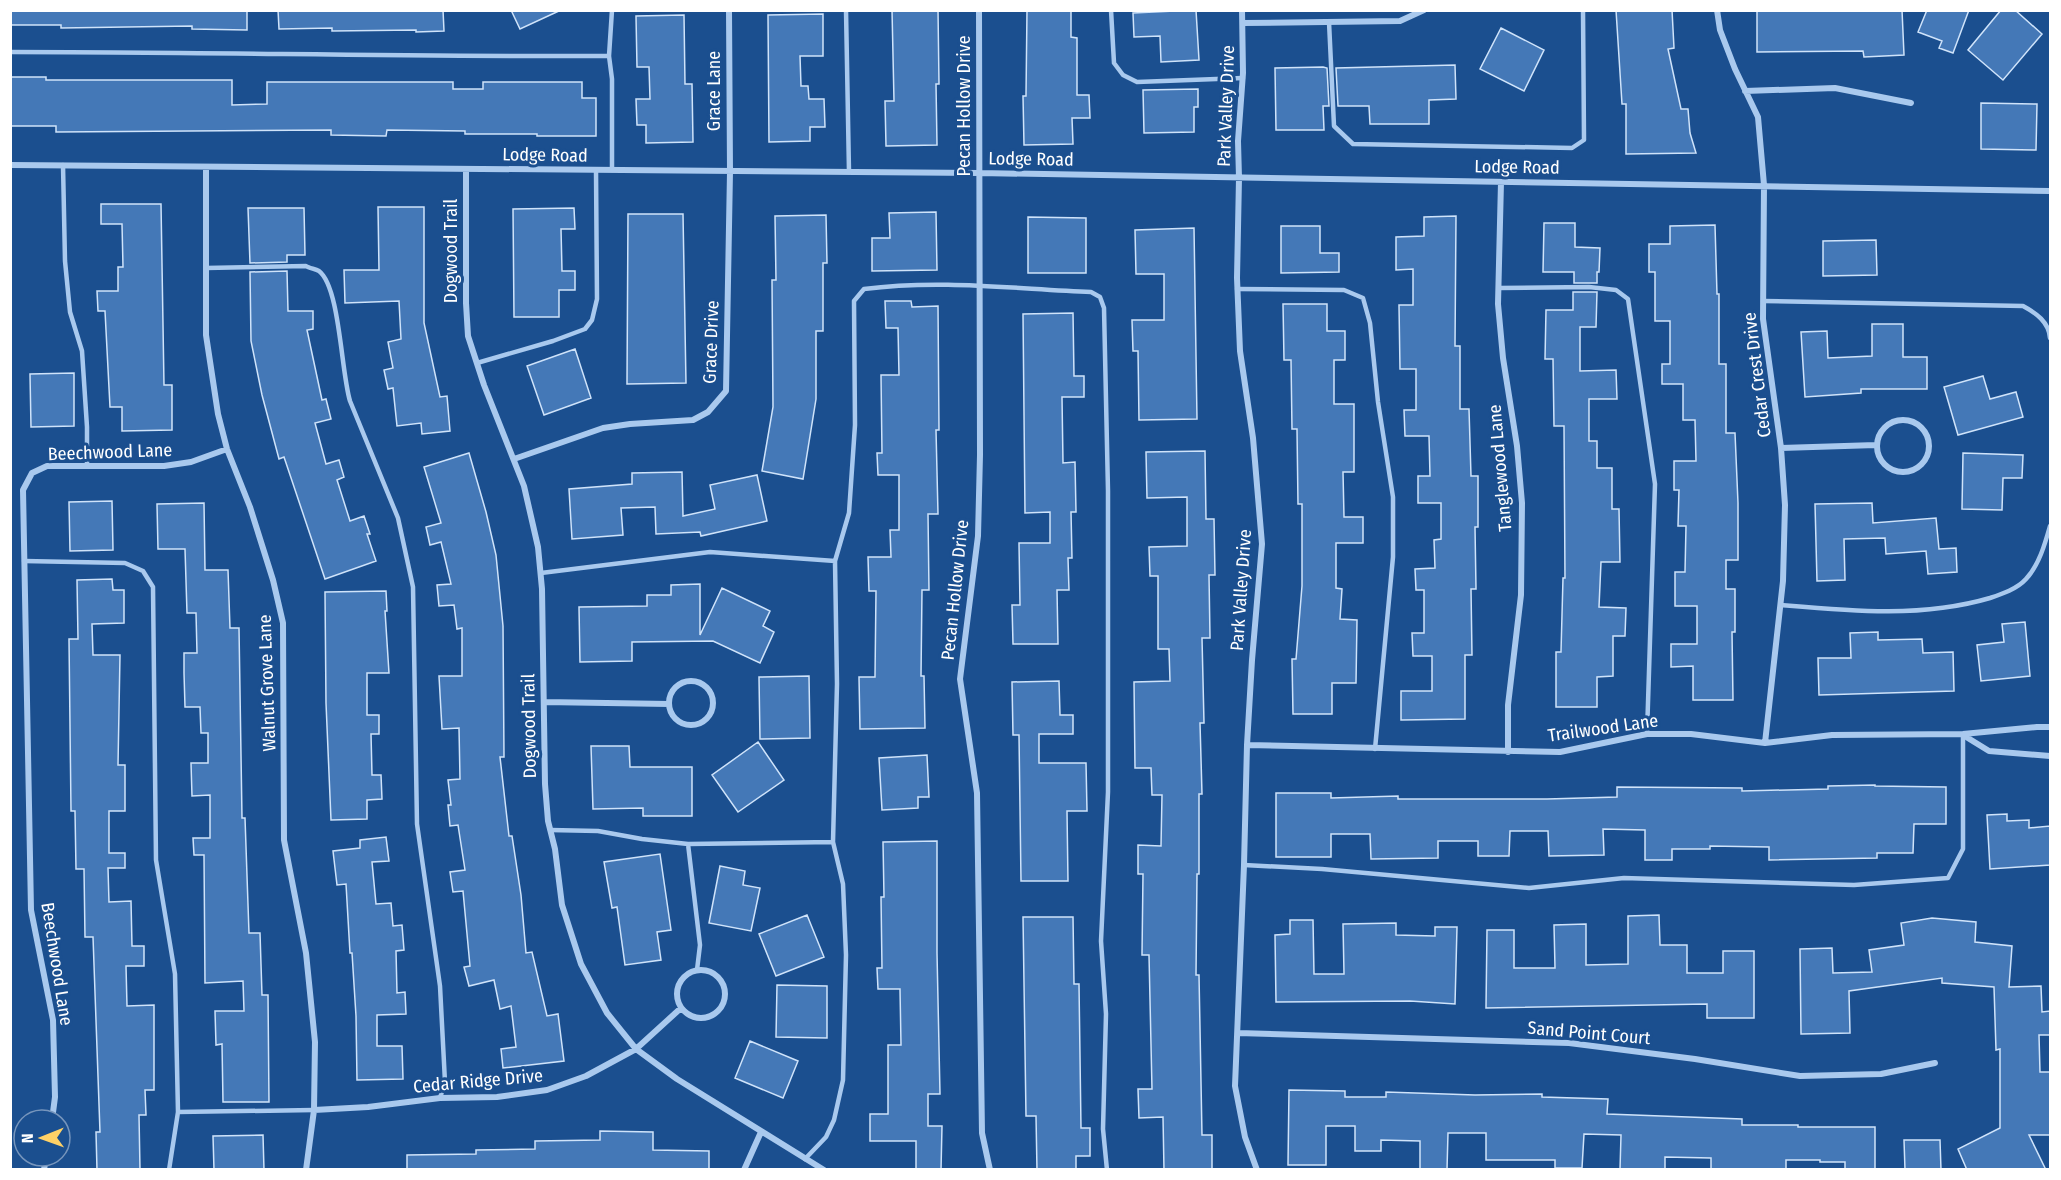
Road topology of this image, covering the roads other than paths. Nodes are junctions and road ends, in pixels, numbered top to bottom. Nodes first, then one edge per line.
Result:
1 (612, 10) edge
2 (729, 10) edge
3 (846, 10) edge
4 (979, 10) edge
5 (1111, 10) edge
6 (1242, 10) edge
7 (1424, 10) edge
8 (1583, 10) edge
9 (1717, 10) edge
10 (1329, 22) junction
11 (1243, 23) junction
12 (10, 52) edge
13 (609, 56) junction
14 (1243, 78) junction
15 (1745, 92) junction
16 (1911, 102) dead end
17 (10, 165) edge
18 (63, 165) junction
19 (206, 166) junction
20 (466, 169) junction
21 (596, 170) junction
22 (612, 171) junction
23 (729, 172) junction
24 (849, 172) junction
25 (979, 173) junction
26 (1239, 178) junction
27 (1501, 182) junction
28 (1764, 185) junction
29 (2050, 191) edge
30 (206, 268) junction
31 (979, 285) junction
32 (1499, 288) junction
33 (1237, 289) junction
34 (1763, 301) junction
35 (2050, 338) edge
36 (477, 363) junction
37 (1876, 446) junction
38 (1781, 448) junction
39 (227, 449) junction
40 (514, 459) junction
41 (87, 466) junction
42 (2050, 526) edge
43 (24, 561) junction
44 (835, 561) junction
45 (541, 573) junction
46 (1781, 605) junction
47 (544, 702) junction
48 (669, 704) junction
49 (2050, 727) edge
50 (1647, 734) junction
51 (1963, 734) junction
52 (1765, 743) junction
53 (1247, 745) junction
54 (1375, 749) junction
55 (1508, 752) junction
56 (2050, 756) edge
57 (550, 830) junction
58 (833, 842) junction
59 (687, 844) junction
60 (1244, 865) junction
61 (697, 970) junction
62 (681, 1008) junction
63 (1238, 1032) junction
64 (636, 1049) junction
65 (1935, 1063) dead end
66 (440, 1098) junction
67 (54, 1108) edge
68 (314, 1110) junction
69 (178, 1112) junction
70 (761, 1132) junction
71 (806, 1159) junction
72 (169, 1170) edge
73 (306, 1170) edge
74 (744, 1170) edge
75 (824, 1170) edge
76 (990, 1170) edge
77 (1107, 1170) edge
78 (1257, 1170) edge

1 - 13 lane
2 - 23 street, Grace Lane
3 - 24 lane
4 - 25 street, Pecan Hollow Drive
5 - 14 lane
6 - 11 street, Park Valley Drive
7 - 10 street
8 - 10 lane
9 - 15 street, Cedar Crest Drive
10 - 11 street
11 - 14 street, Park Valley Drive
12 - 13 lane
13 - 22 lane
14 - 26 street, Park Valley Drive
15 - 16 street
15 - 28 street, Cedar Crest Drive
17 - 18 street, Lodge Road
18 - 19 street, Lodge Road
18 - 41 lane
19 - 20 street, Lodge Road
19 - 30 street, Walnut Grove Lane
20 - 21 street, Lodge Road
20 - 36 street, Dogwood Trail
21 - 22 street, Lodge Road
21 - 36 lane
22 - 23 street, Lodge Road
23 - 24 street, Lodge Road
23 - 40 street, Grace Drive
24 - 25 street, Lodge Road
25 - 26 street, Lodge Road
25 - 31 street, Pecan Hollow Drive
26 - 27 street, Lodge Road
26 - 33 street, Park Valley Drive
27 - 28 street, Lodge Road
27 - 32 street, Tanglewood Lane
28 - 29 street, Lodge Road
28 - 34 street, Cedar Crest Drive
30 - 39 street, Walnut Grove Lane
30 - 66 lane
31 - 44 lane
31 - 76 street, Pecan Hollow Drive
31 - 77 lane
32 - 50 lane
32 - 55 street, Tanglewood Lane
33 - 53 street, Park Valley Drive
33 - 54 lane
34 - 35 lane
34 - 38 street, Cedar Crest Drive
36 - 40 street, Dogwood Trail
37 - 37 street
37 - 38 street
38 - 46 street, Cedar Crest Drive
39 - 41 street, Beechwood Lane
39 - 68 street, Walnut Grove Lane
40 - 45 street, Dogwood Trail
41 - 43 street, Beechwood Lane
42 - 46 lane
43 - 67 street, Beechwood Lane
43 - 69 lane
44 - 45 lane
44 - 58 lane
45 - 47 street, Dogwood Trail
46 - 52 street, Cedar Crest Drive
47 - 48 street
47 - 57 street, Dogwood Trail
48 - 48 street
49 - 51 street, Trailwood Lane
50 - 52 street, Trailwood Lane
50 - 55 street, Trailwood Lane
51 - 52 street, Trailwood Lane
51 - 56 street
51 - 60 lane
53 - 54 street, Trailwood Lane
53 - 60 street, Park Valley Drive
54 - 55 street, Trailwood Lane
57 - 59 lane
57 - 64 street, Dogwood Trail
58 - 59 lane
58 - 71 lane
59 - 61 lane
60 - 63 street, Park Valley Drive
61 - 62 street
61 - 62 street
62 - 64 street, Cedar Ridge Drive
63 - 65 street, Sand Point Court
63 - 78 street, Park Valley Drive
64 - 66 street, Cedar Ridge Drive
64 - 70 street, Dogwood Trail
66 - 68 street, Cedar Ridge Drive
68 - 69 lane
68 - 73 street, Walnut Grove Lane
69 - 72 lane
70 - 71 street, Dogwood Trail
70 - 74 street
71 - 75 street, Dogwood Trail

